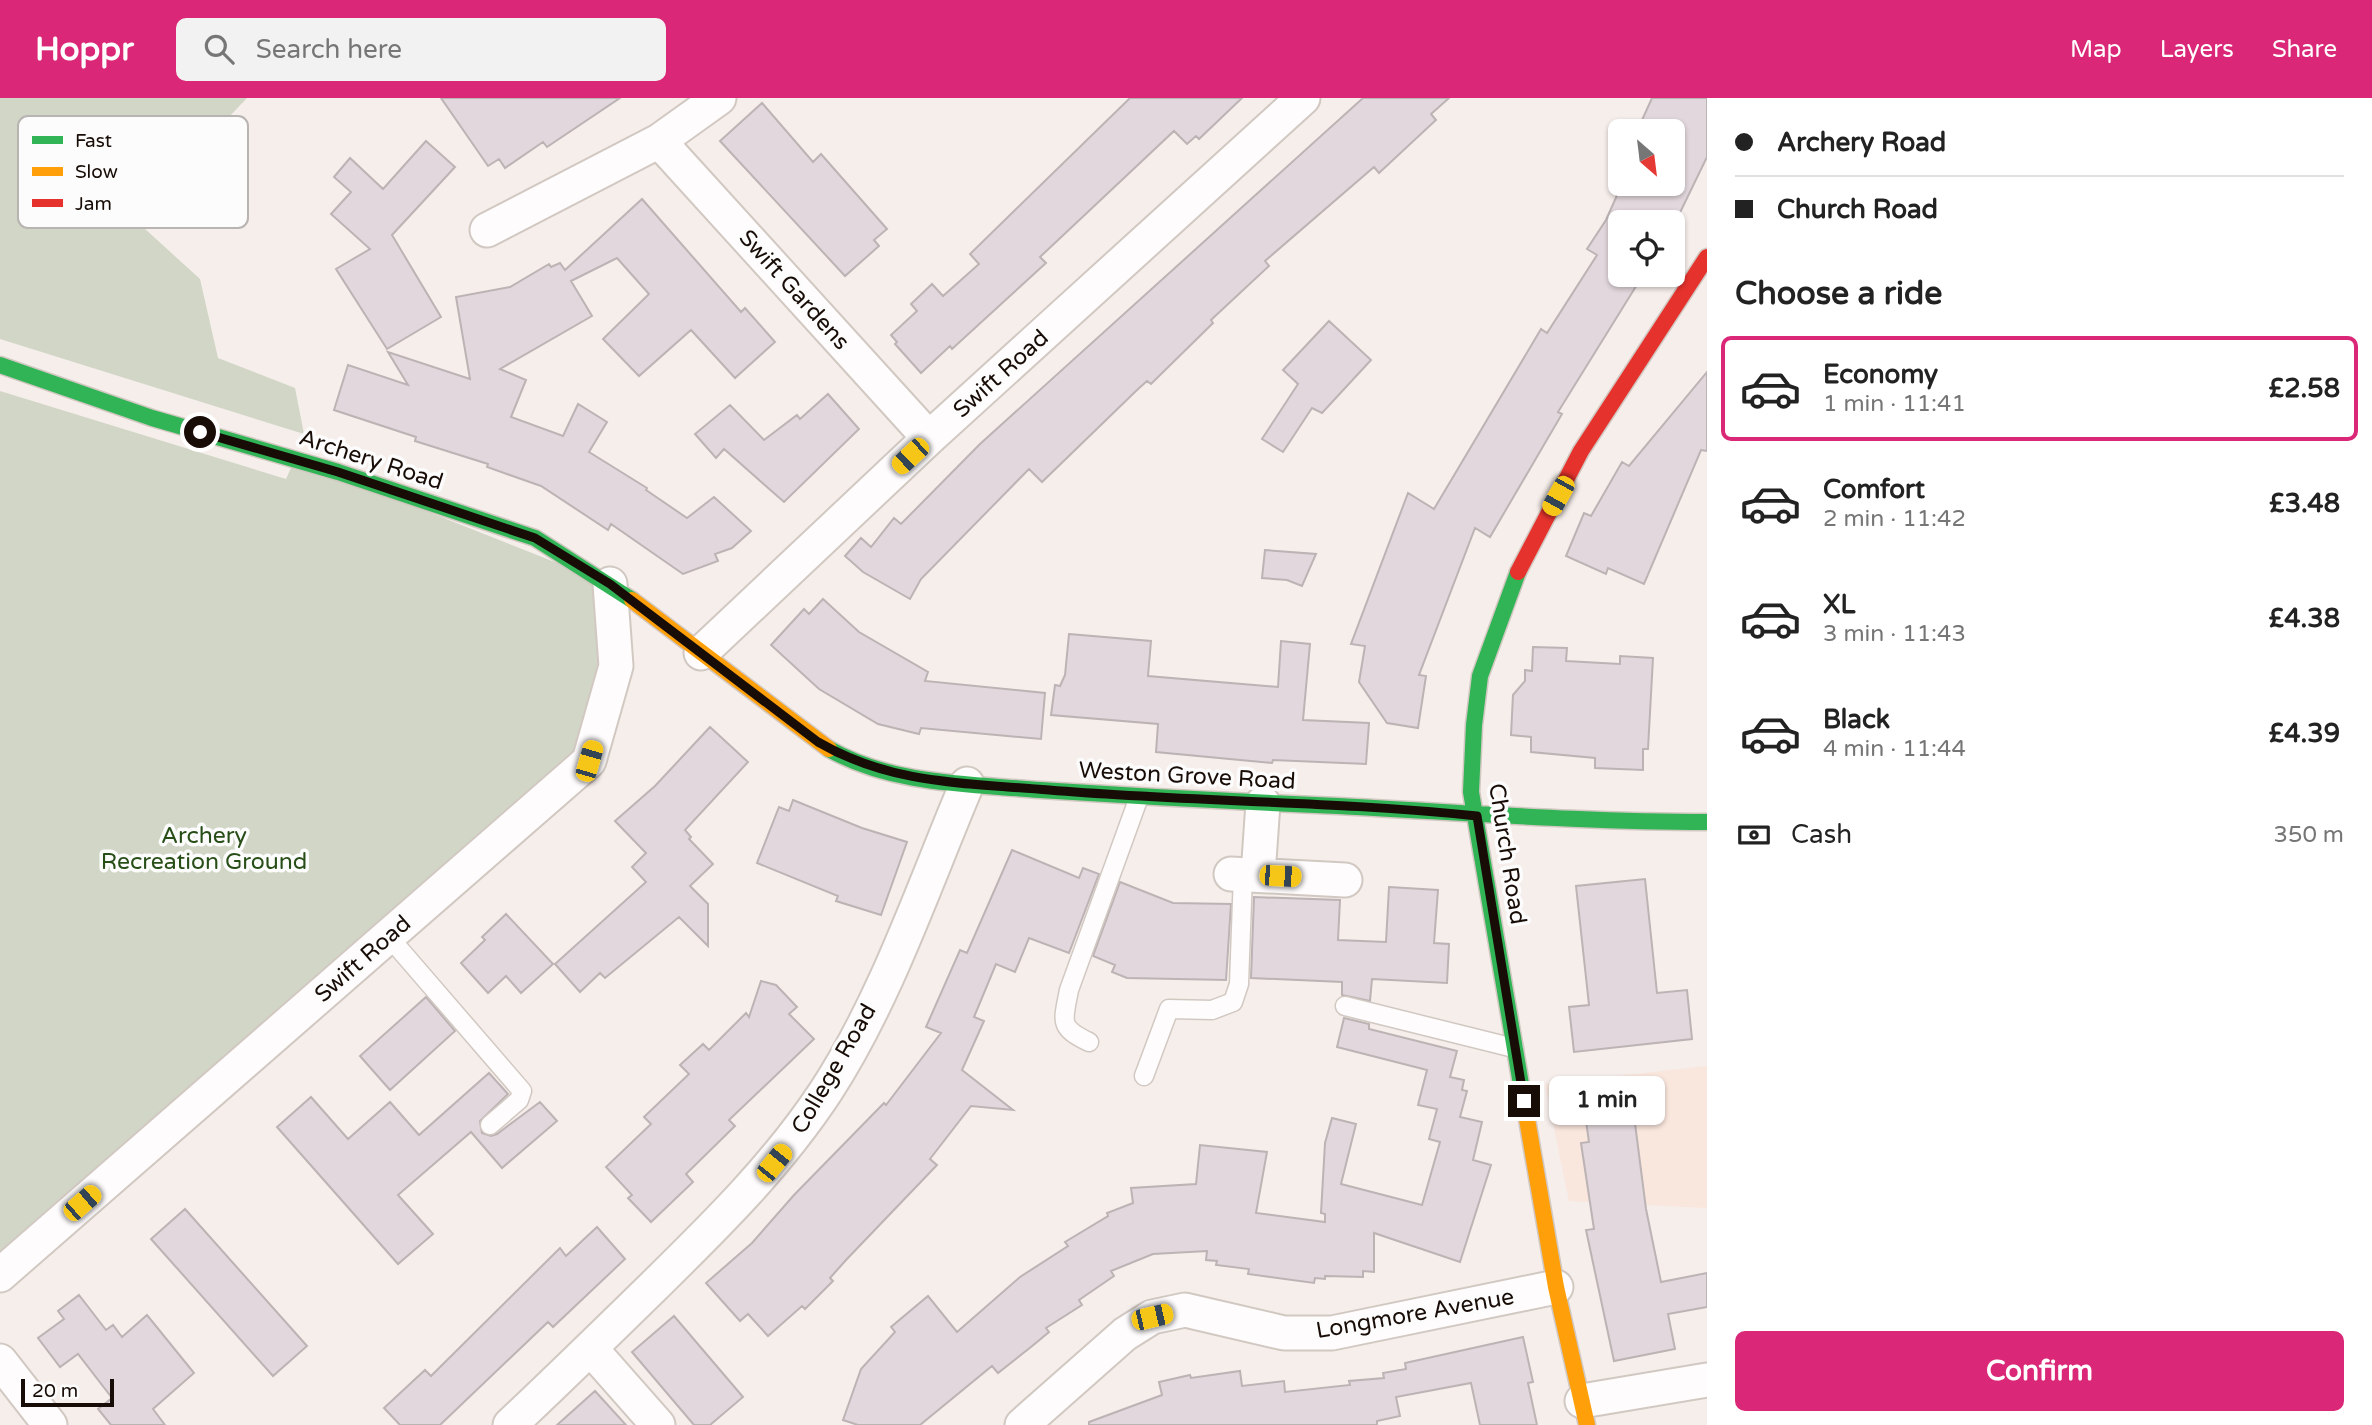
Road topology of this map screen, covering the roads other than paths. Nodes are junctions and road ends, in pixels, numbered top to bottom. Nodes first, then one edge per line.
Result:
1 (719, 98) edge
2 (1303, 98) edge
3 (659, 141) junction
4 (487, 230) dead end
5 (1707, 257) edge
6 (0, 365) edge
7 (929, 438) junction
8 (610, 584) junction
9 (701, 653) junction
10 (967, 783) junction
11 (1139, 797) junction
12 (1263, 803) junction
13 (1477, 816) junction
14 (1707, 822) edge
15 (1244, 875) junction
16 (1345, 880) dead end
17 (389, 937) junction
18 (1345, 1006) dead end
19 (1089, 1042) dead end
20 (1514, 1048) junction
21 (1144, 1076) dead end
22 (490, 1125) dead end
23 (0, 1275) edge
24 (1556, 1287) junction
25 (591, 1349) junction
26 (0, 1361) edge
27 (1707, 1380) edge
28 (1584, 1413) edge
29 (50, 1425) edge
30 (510, 1425) edge
31 (658, 1425) edge
32 (1022, 1425) edge

1 - 3 street
2 - 7 street, Swift Road
3 - 4 street
3 - 7 street, Swift Gardens
5 - 13 street, Church Road
6 - 8 street, Archery Road
7 - 9 street, Swift Road
8 - 9 street, Archery Road
8 - 17 street, Swift Road
9 - 10 street, Weston Grove Road
10 - 11 street, Weston Grove Road
10 - 25 street, College Road
11 - 12 street, Weston Grove Road
11 - 19 lane
12 - 13 street, Weston Grove Road
12 - 15 street
13 - 14 street, Weston Grove Road
13 - 20 street, Church Road
15 - 16 street
15 - 21 lane
17 - 22 lane
17 - 23 street, Swift Road
18 - 20 lane
20 - 24 street, Church Road
24 - 28 street, Church Road
24 - 32 street, Longmore Avenue
25 - 30 street, College Road
25 - 31 street
26 - 29 street
27 - 28 street

